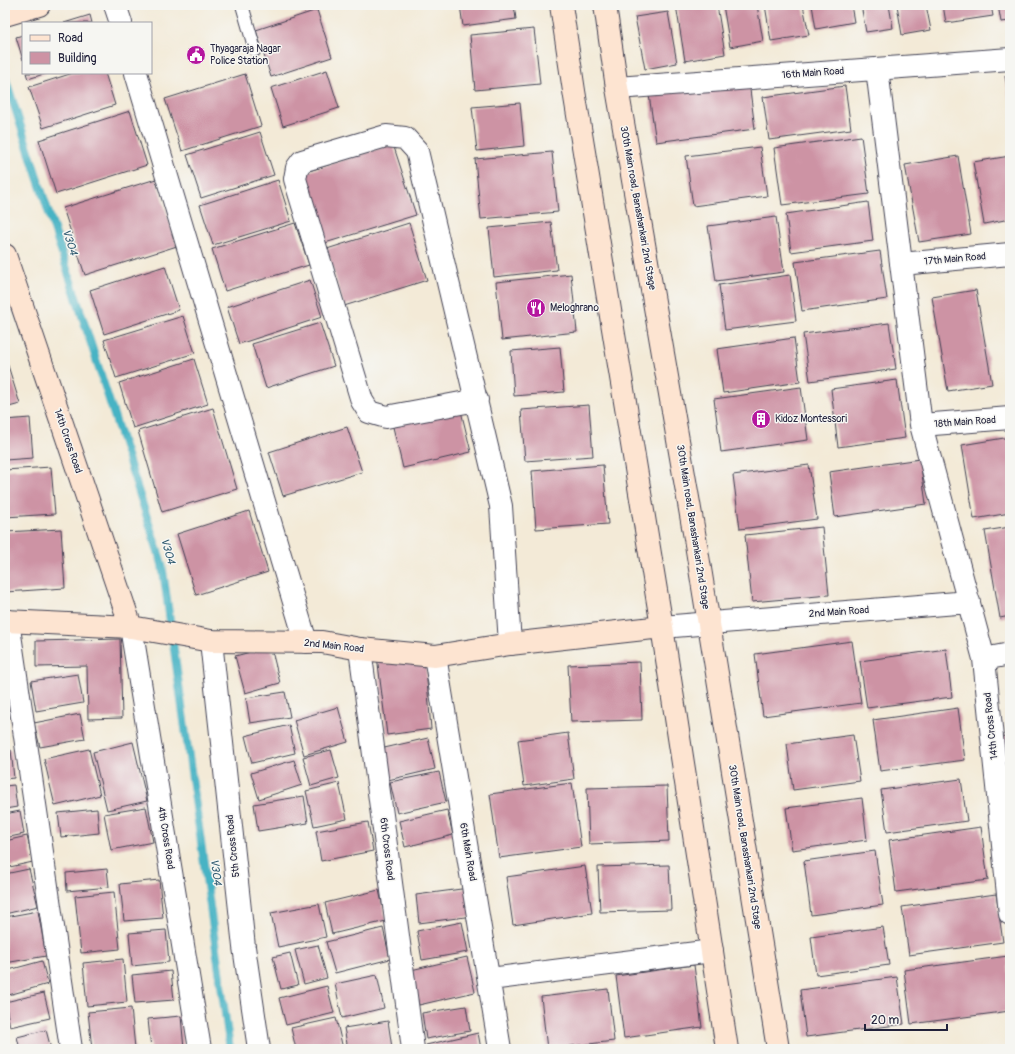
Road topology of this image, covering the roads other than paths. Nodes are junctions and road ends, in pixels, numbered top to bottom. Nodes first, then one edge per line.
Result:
1 (39, 5) edge
2 (115, 5) edge
3 (242, 5) edge
4 (561, 5) edge
5 (605, 5) edge
6 (5, 15) edge
7 (121, 22) edge
8 (255, 50) dead end
9 (1010, 59) edge
10 (876, 69) junction
11 (136, 74) edge
12 (617, 88) junction
13 (1010, 254) edge
14 (5, 255) edge
15 (901, 264) junction
16 (477, 400) junction
17 (1010, 418) edge
18 (921, 425) junction
19 (969, 602) junction
20 (7, 621) edge
21 (708, 622) junction
22 (131, 627) junction
23 (662, 627) junction
24 (211, 642) junction
25 (306, 642) junction
26 (510, 644) junction
27 (360, 649) junction
28 (1010, 654) edge
29 (435, 656) junction
30 (984, 658) junction
31 (1007, 837) edge
32 (1010, 914) edge
33 (712, 951) junction
34 (490, 979) junction
35 (71, 1049) edge
36 (200, 1049) edge
37 (260, 1049) edge
38 (413, 1049) edge
39 (500, 1049) edge
40 (727, 1049) edge
41 (778, 1049) edge

1 - 6 main road
2 - 7 street
3 - 8 lane
4 - 23 main road
5 - 12 main road, 30th Main road, Banashankari 2nd Stage
9 - 10 street, 16th Main Road
10 - 12 street, 16th Main Road
10 - 15 street, 14th Cross Road
11 - 25 street
12 - 21 main road, 30th Main road, Banashankari 2nd Stage
13 - 15 street, 17th Main Road
14 - 22 main road, 14th Cross Road
15 - 18 street, 14th Cross Road
16 - 16 street
16 - 26 street
17 - 18 street, 18th Main Road
18 - 19 street, 14th Cross Road
19 - 21 street, 2nd Main Road
19 - 30 street, 14th Cross Road
20 - 22 main road, 2nd Main Road
20 - 35 street
21 - 23 street, 2nd Main Road
21 - 41 main road, 30th Main road, Banashankari 2nd Stage
22 - 24 main road, 2nd Main Road
22 - 36 street, 4th Cross Road
23 - 26 main road, 2nd Main Road
23 - 33 main road
24 - 25 main road, 2nd Main Road
24 - 37 street, 5th Cross Road
25 - 27 main road, 2nd Main Road
26 - 29 main road, 2nd Main Road
27 - 29 main road, 2nd Main Road
27 - 38 street, 6th Cross Road
28 - 30 street
29 - 34 street, 6th Main Road
30 - 31 street, 14th Cross Road
31 - 32 street, 14th Cross Road
33 - 34 street
33 - 40 main road
34 - 39 street, 6th Main Road

